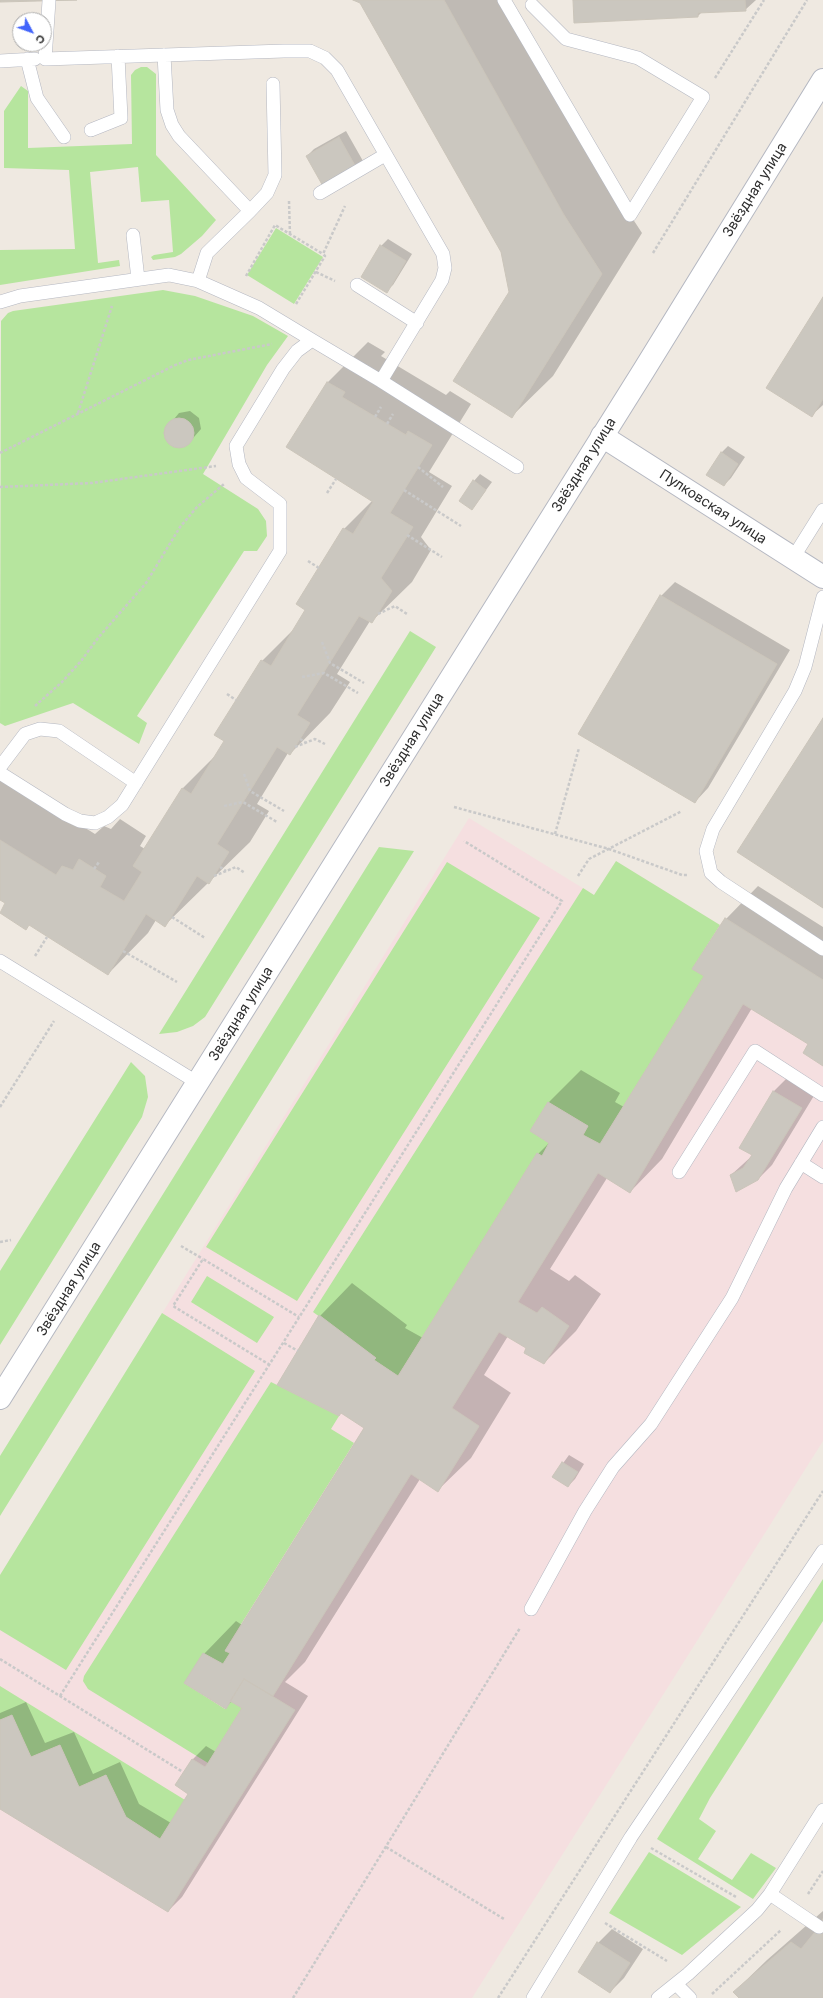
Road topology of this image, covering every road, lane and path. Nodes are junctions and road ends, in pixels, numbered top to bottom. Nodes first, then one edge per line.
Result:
1 (504, 0) edge
2 (764, 0) edge
3 (807, 0) edge
4 (49, 1) edge
5 (533, 3) edge
6 (515, 19) junction
7 (164, 55) junction
8 (118, 56) junction
9 (27, 59) junction
10 (45, 59) junction
11 (0, 61) edge
12 (823, 80) edge
13 (273, 84) dead end
14 (703, 97) junction
15 (91, 130) dead end
16 (64, 137) dead end
17 (385, 155) junction
18 (320, 193) dead end
19 (345, 205) dead end
20 (250, 211) junction
21 (133, 235) dead end
22 (653, 253) dead end
23 (323, 254) junction
24 (138, 279) junction
25 (251, 280) dead end
26 (198, 281) junction
27 (357, 285) dead end
28 (0, 302) edge
29 (113, 304) dead end
30 (294, 306) dead end
31 (417, 323) junction
32 (312, 340) junction
33 (273, 344) dead end
34 (382, 381) junction
35 (384, 403) dead end
36 (395, 410) dead end
37 (78, 414) junction
38 (375, 417) dead end
39 (387, 424) dead end
40 (602, 436) junction
41 (0, 453) edge
42 (218, 466) dead end
43 (418, 467) dead end
44 (517, 467) dead end
45 (242, 471) junction
46 (336, 479) dead end
47 (443, 486) dead end
48 (0, 487) edge
49 (404, 490) dead end
50 (327, 493) dead end
51 (823, 510) edge
52 (462, 526) dead end
53 (408, 535) dead end
54 (442, 557) dead end
55 (793, 558) junction
56 (308, 561) dead end
57 (318, 568) dead end
58 (823, 577) edge
59 (823, 598) edge
60 (381, 608) dead end
61 (385, 611) junction
62 (378, 614) dead end
63 (407, 614) dead end
64 (322, 642) dead end
65 (302, 677) dead end
66 (364, 683) dead end
67 (358, 693) dead end
68 (227, 694) dead end
69 (236, 700) dead end
70 (300, 739) dead end
71 (305, 742) junction
72 (18, 743) junction
73 (325, 744) dead end
74 (295, 747) dead end
75 (579, 748) dead end
76 (0, 767) edge
77 (0, 773) edge
78 (244, 774) dead end
79 (136, 783) junction
80 (224, 806) dead end
81 (454, 807) dead end
82 (284, 811) dead end
83 (682, 811) dead end
84 (277, 822) dead end
85 (555, 834) junction
86 (464, 841) dead end
87 (609, 849) junction
88 (99, 862) dead end
89 (220, 867) dead end
90 (94, 869) dead end
91 (226, 871) junction
92 (245, 873) dead end
93 (711, 873) junction
94 (214, 876) dead end
95 (578, 876) dead end
96 (172, 917) dead end
97 (47, 937) dead end
98 (205, 938) dead end
99 (823, 949) edge
100 (123, 951) dead end
101 (0, 961) edge
102 (31, 961) dead end
103 (178, 982) dead end
104 (66, 1002) junction
105 (198, 1083) junction
106 (823, 1095) edge
107 (0, 1107) edge
108 (823, 1127) edge
109 (801, 1163) junction
110 (679, 1172) dead end
111 (823, 1177) edge
112 (11, 1240) dead end
113 (0, 1242) edge
114 (181, 1246) dead end
115 (203, 1259) junction
116 (299, 1317) junction
117 (284, 1342) junction
118 (298, 1351) dead end
119 (270, 1365) junction
120 (0, 1398) edge
121 (823, 1491) edge
122 (823, 1551) edge
123 (531, 1609) joint
124 (0, 1659) edge
125 (60, 1696) junction
126 (183, 1772) dead end
127 (823, 1810) edge
128 (647, 1846) dead end
129 (386, 1847) junction
130 (823, 1871) edge
131 (770, 1894) junction
132 (739, 1899) dead end
133 (584, 1911) junction
134 (796, 1911) junction
135 (504, 1919) dead end
136 (819, 1927) dead end
137 (688, 1974) junction
138 (676, 1984) junction
139 (293, 1998) edge
140 (498, 1998) edge
141 (533, 1998) edge
142 (658, 1998) edge
143 (690, 1998) edge
144 (708, 1998) edge

1 - 6 lane
2 - 14 path
3 - 22 path
4 - 10 lane
5 - 6 lane
5 - 14 lane
6 - 14 lane
7 - 8 lane
7 - 17 lane
7 - 20 lane
8 - 10 lane
8 - 15 lane
9 - 10 lane
9 - 11 lane
9 - 16 lane
12 - 40 street, Звёздная улица
13 - 20 lane
17 - 18 lane
17 - 31 lane
19 - 23 path
20 - 26 lane
21 - 24 lane
23 - 25 path
23 - 30 path
24 - 26 lane
24 - 28 lane
26 - 32 lane
27 - 31 lane
29 - 37 path
31 - 34 lane
32 - 34 lane
32 - 45 lane
33 - 37 path
34 - 44 lane
35 - 38 path
36 - 39 path
37 - 41 path
40 - 55 street, Пулковская улица
40 - 105 street, Звёздная улица
42 - 48 path
43 - 47 path
45 - 72 path
45 - 79 lane
46 - 50 path
49 - 52 path
51 - 55 lane
53 - 54 path
55 - 58 street, Пулковская улица
56 - 57 path
59 - 93 lane
60 - 61 path
61 - 62 path
61 - 63 path
64 - 66 path
65 - 67 path
68 - 69 path
70 - 71 path
71 - 73 path
71 - 74 path
72 - 76 lane
72 - 79 lane
75 - 85 path
77 - 79 lane
78 - 82 path
80 - 84 path
81 - 85 path
83 - 87 path
85 - 87 path
86 - 116 path
87 - 93 path
87 - 95 path
88 - 90 path
89 - 91 path
91 - 92 path
91 - 94 path
93 - 99 lane
96 - 98 path
97 - 102 path
100 - 103 path
101 - 104 lane
104 - 105 lane
104 - 107 path
105 - 120 street, Звёздная улица
106 - 110 lane
108 - 109 lane
109 - 111 lane
109 - 123 lane
112 - 113 path
114 - 115 path
115 - 116 path
115 - 119 path
116 - 117 path
117 - 118 path
117 - 119 path
119 - 125 path
121 - 140 path
122 - 133 lane
123 - 129 path
124 - 125 path
125 - 126 path
127 - 131 lane
128 - 132 path
129 - 135 path
129 - 139 path
130 - 134 path
131 - 134 lane
131 - 137 lane
133 - 137 path
133 - 141 lane
134 - 136 lane
134 - 144 path
137 - 138 lane
138 - 142 lane
138 - 143 lane

